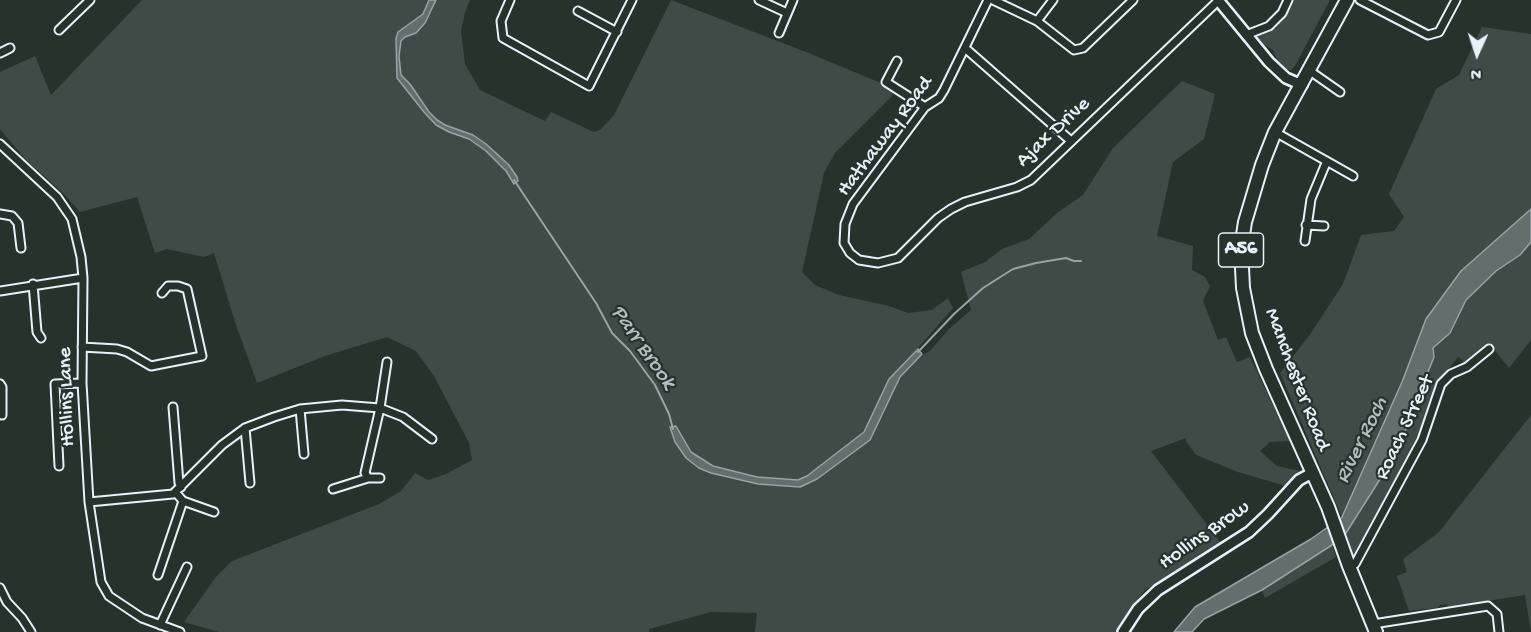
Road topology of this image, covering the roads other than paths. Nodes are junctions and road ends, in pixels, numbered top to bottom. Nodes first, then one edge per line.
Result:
1 (90, 0) edge
2 (510, 0) edge
3 (632, 0) edge
4 (759, 0) edge
5 (793, 0) edge
6 (988, 0) edge
7 (993, 0) edge
8 (1053, 0) edge
9 (1133, 0) edge
10 (1218, 0) edge
11 (1288, 0) edge
12 (1347, 0) edge
13 (1360, 0) edge
14 (1455, 0) edge
15 (578, 10) dead end
16 (787, 13) junction
17 (1037, 21) junction
18 (59, 30) dead end
19 (617, 32) junction
20 (779, 33) dead end
21 (1246, 35) junction
22 (10, 48) dead end
23 (965, 48) junction
24 (0, 53) edge
25 (897, 61) dead end
26 (1310, 71) junction
27 (1302, 85) junction
28 (1340, 92) dead end
29 (925, 107) junction
30 (1275, 132) junction
31 (1071, 141) junction
32 (0, 144) edge
33 (1326, 162) junction
34 (1353, 176) dead end
35 (0, 214) edge
36 (1306, 225) junction
37 (1324, 226) dead end
38 (1305, 241) dead end
39 (21, 248) dead end
40 (859, 260) joint
41 (83, 278) junction
42 (33, 284) junction
43 (0, 291) edge
44 (162, 293) dead end
45 (41, 338) dead end
46 (82, 347) junction
47 (1490, 349) dead end
48 (387, 362) dead end
49 (82, 383) junction
50 (0, 384) edge
51 (173, 407) dead end
52 (380, 408) junction
53 (300, 409) junction
54 (2, 415) dead end
55 (245, 428) junction
56 (432, 439) dead end
57 (304, 454) dead end
58 (59, 466) dead end
59 (1312, 474) junction
60 (368, 478) junction
61 (380, 478) dead end
62 (250, 483) dead end
63 (333, 489) dead end
64 (179, 490) junction
65 (183, 501) junction
66 (89, 502) junction
67 (214, 512) dead end
68 (1347, 561) junction
69 (187, 567) dead end
70 (158, 575) dead end
71 (0, 588) edge
72 (160, 625) junction
73 (1375, 628) edge
74 (31, 632) edge
75 (180, 632) edge
76 (1123, 632) edge
77 (1499, 632) edge

1 - 18 street
2 - 19 street
3 - 19 street
4 - 16 street
5 - 16 street
6 - 23 street, Hathaway Road
7 - 17 street
8 - 17 street
9 - 17 street
10 - 21 street
10 - 31 street, Ajax Drive
11 - 21 street
12 - 26 highway, Manchester Road / A56
13 - 14 street
15 - 19 street
16 - 20 street
21 - 27 street
22 - 24 street
23 - 29 street, Hathaway Road
23 - 31 street
25 - 29 street
26 - 27 highway, Manchester Road / A56
26 - 28 street
27 - 30 highway, Manchester Road / A56
29 - 40 street, Hathaway Road
30 - 33 street
30 - 59 highway, Manchester Road / A56
31 - 40 street, Ajax Drive
32 - 41 street, Hollins Lane
33 - 34 street
33 - 36 street
35 - 39 street
36 - 37 street
36 - 38 street
41 - 42 street
41 - 46 street, Hollins Lane
42 - 43 street
42 - 45 street
44 - 46 street
46 - 49 street, Hollins Lane
47 - 68 street, Roach Street
48 - 52 street
49 - 58 street
49 - 66 street, Hollins Lane
50 - 54 street
51 - 64 street
52 - 53 street
52 - 56 street
52 - 60 street
53 - 55 street
53 - 57 street
55 - 62 street
55 - 64 street
59 - 68 highway, Manchester Road / A56
59 - 76 street, Hollins Brow
60 - 61 street
60 - 63 street
64 - 65 street
64 - 66 street
65 - 67 street
65 - 70 street
66 - 72 street, Hollins Lane
68 - 73 highway, A56
69 - 72 street
71 - 74 street
72 - 75 street, Hollins Lane
73 - 77 street

